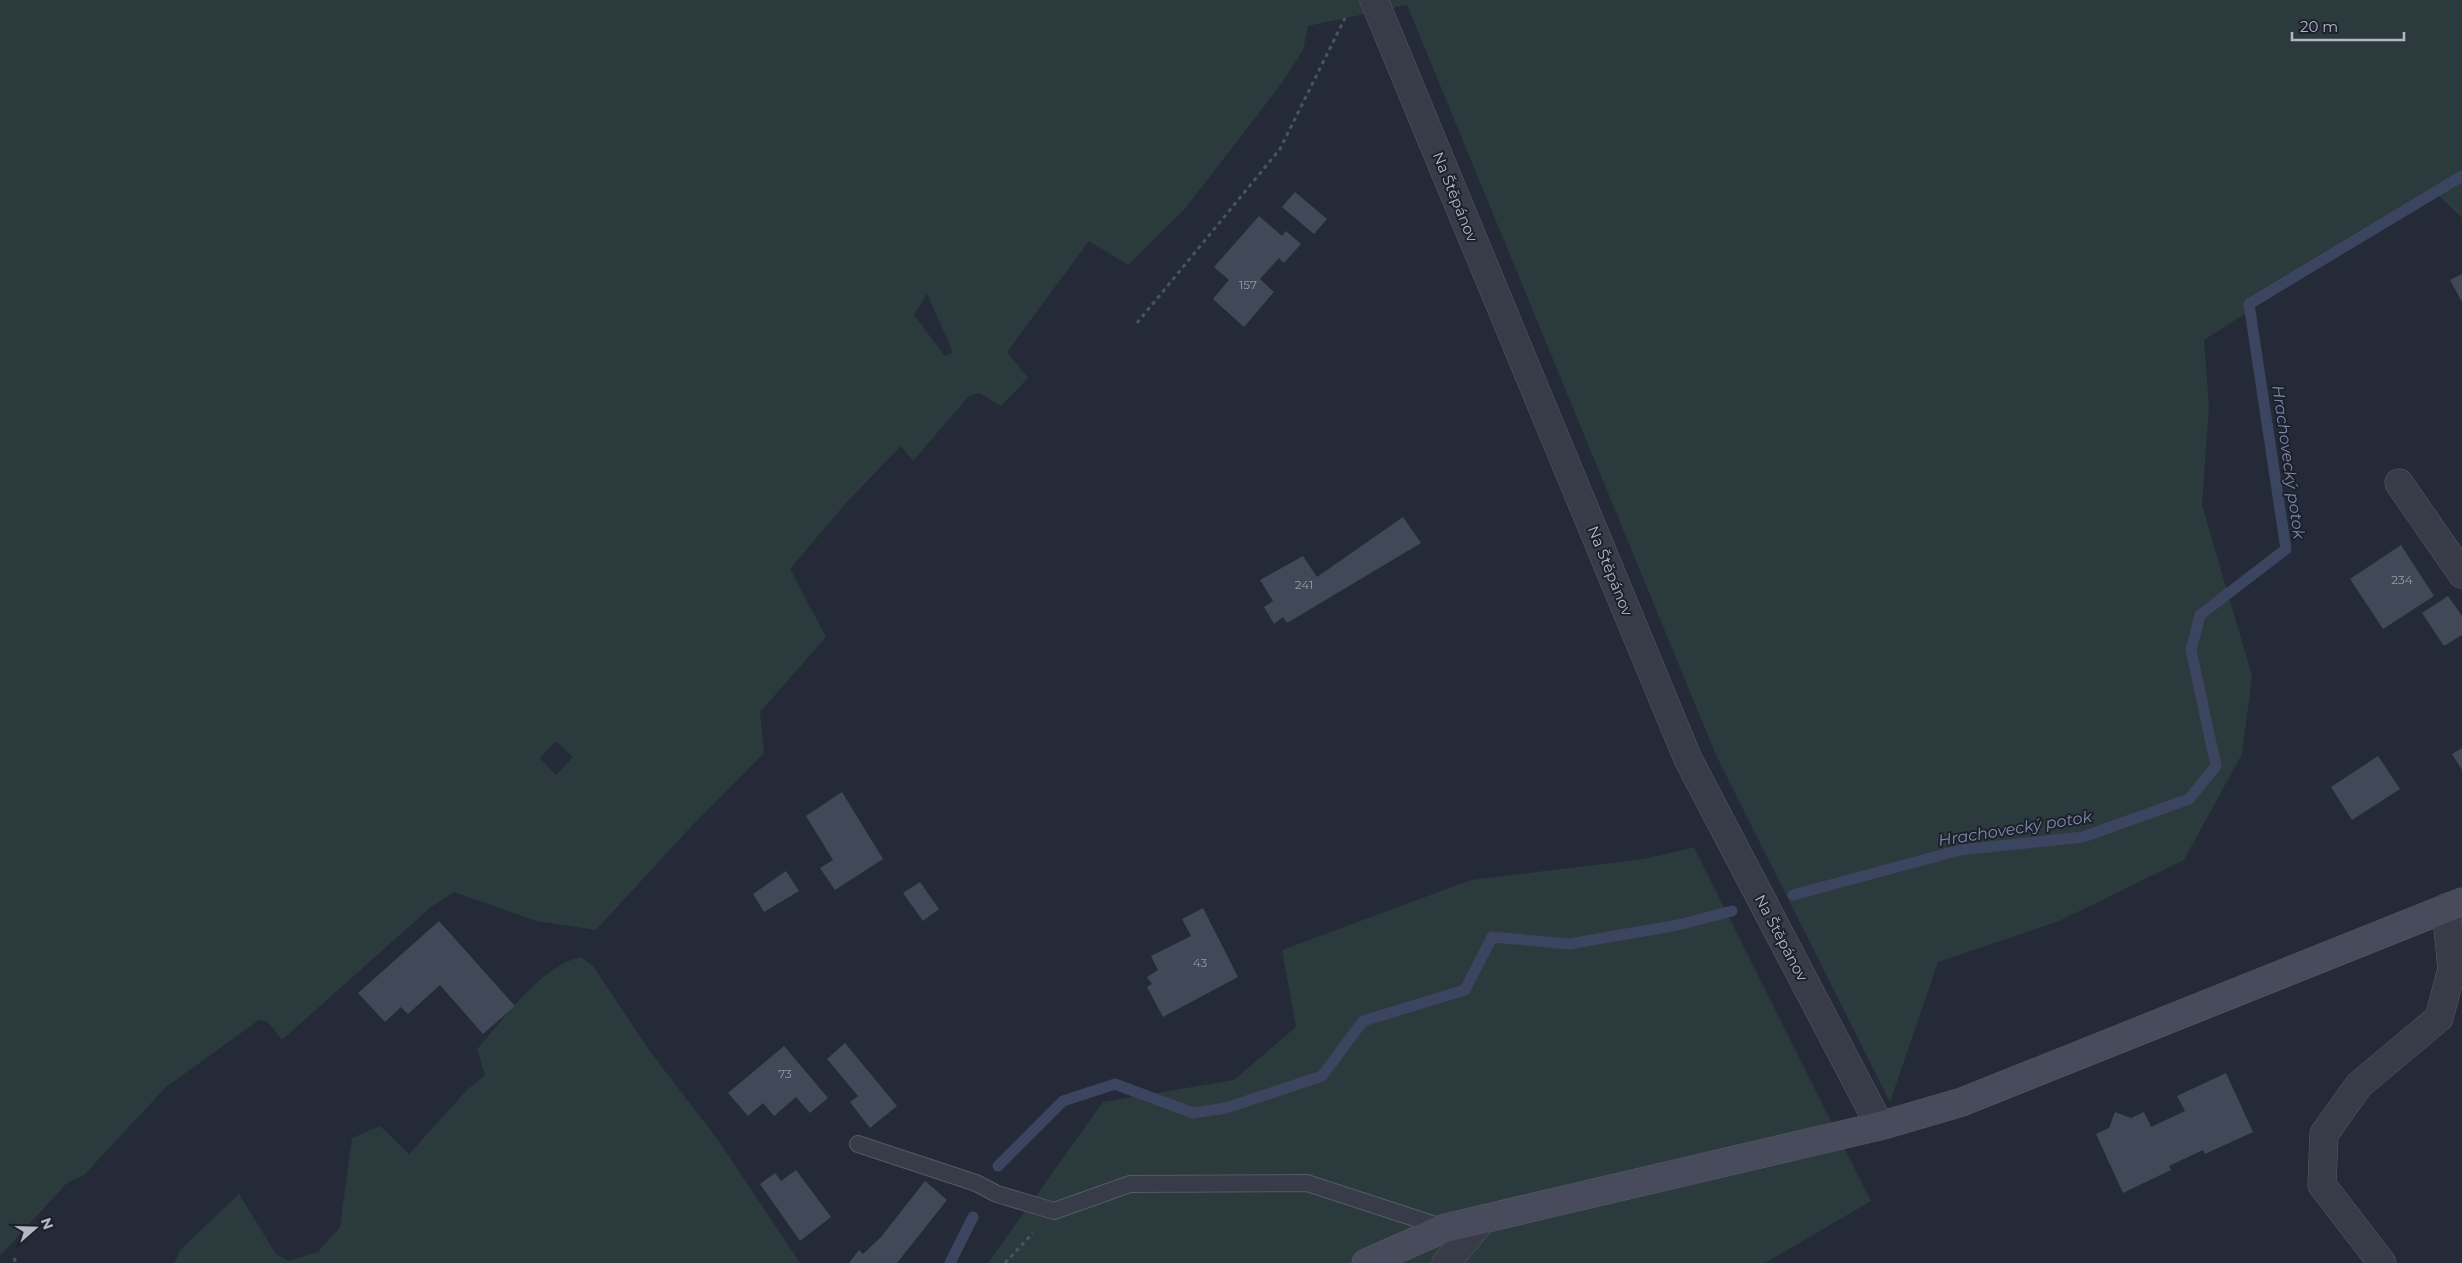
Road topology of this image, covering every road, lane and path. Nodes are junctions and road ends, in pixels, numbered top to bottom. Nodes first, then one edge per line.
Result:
1 (1374, 0) edge
2 (1346, 18) dead end
3 (1137, 323) dead end
4 (2399, 482) dead end
5 (2462, 574) edge
6 (2454, 905) edge
7 (1880, 1126) junction
8 (858, 1144) dead end
9 (1054, 1211) junction
10 (1483, 1219) junction
11 (1445, 1228) junction
12 (14, 1258) dead end
13 (16, 1263) edge
14 (1004, 1263) edge
15 (1366, 1263) edge
16 (1446, 1263) edge
17 (2382, 1263) edge

1 - 7 street, Na Štěpánov
2 - 3 path
4 - 5 street
6 - 7 street
6 - 17 street
7 - 10 street
8 - 9 lane
9 - 11 lane
9 - 14 path
10 - 11 street
10 - 16 street
11 - 15 street
12 - 13 path

